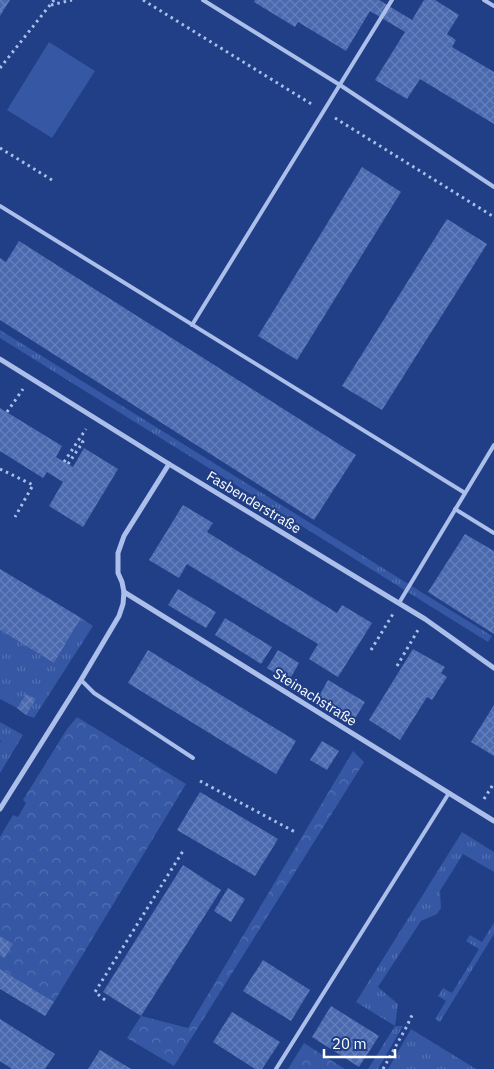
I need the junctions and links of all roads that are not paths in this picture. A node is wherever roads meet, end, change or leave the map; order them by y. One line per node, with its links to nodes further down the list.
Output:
1 (202, 0): 5 (lane)
2 (392, 0): 5 (lane)
3 (484, 0): 4 (lane)
4 (494, 6)
5 (340, 85): 6 (lane); 8 (lane)
6 (494, 187)
7 (0, 206): 8 (lane)
8 (192, 325): 12 (lane)
9 (0, 359): 11 (street, Fasbenderstraße)
10 (494, 445): 12 (lane)
11 (169, 464): 15 (street); 16 (street, Fasbenderstraße)
12 (465, 493): 13 (lane)
13 (455, 509): 14 (lane); 16 (lane)
14 (494, 533)
15 (124, 592): 18 (street); 20 (street, Steinachstraße)
16 (399, 603): 17 (street, Fasbenderstraße)
17 (494, 668)
18 (81, 680): 19 (lane); 21 (street)
19 (193, 758)
20 (449, 793): 22 (street, Steinachstraße); 23 (lane)
21 (0, 809)
22 (494, 821)
23 (276, 1069)

